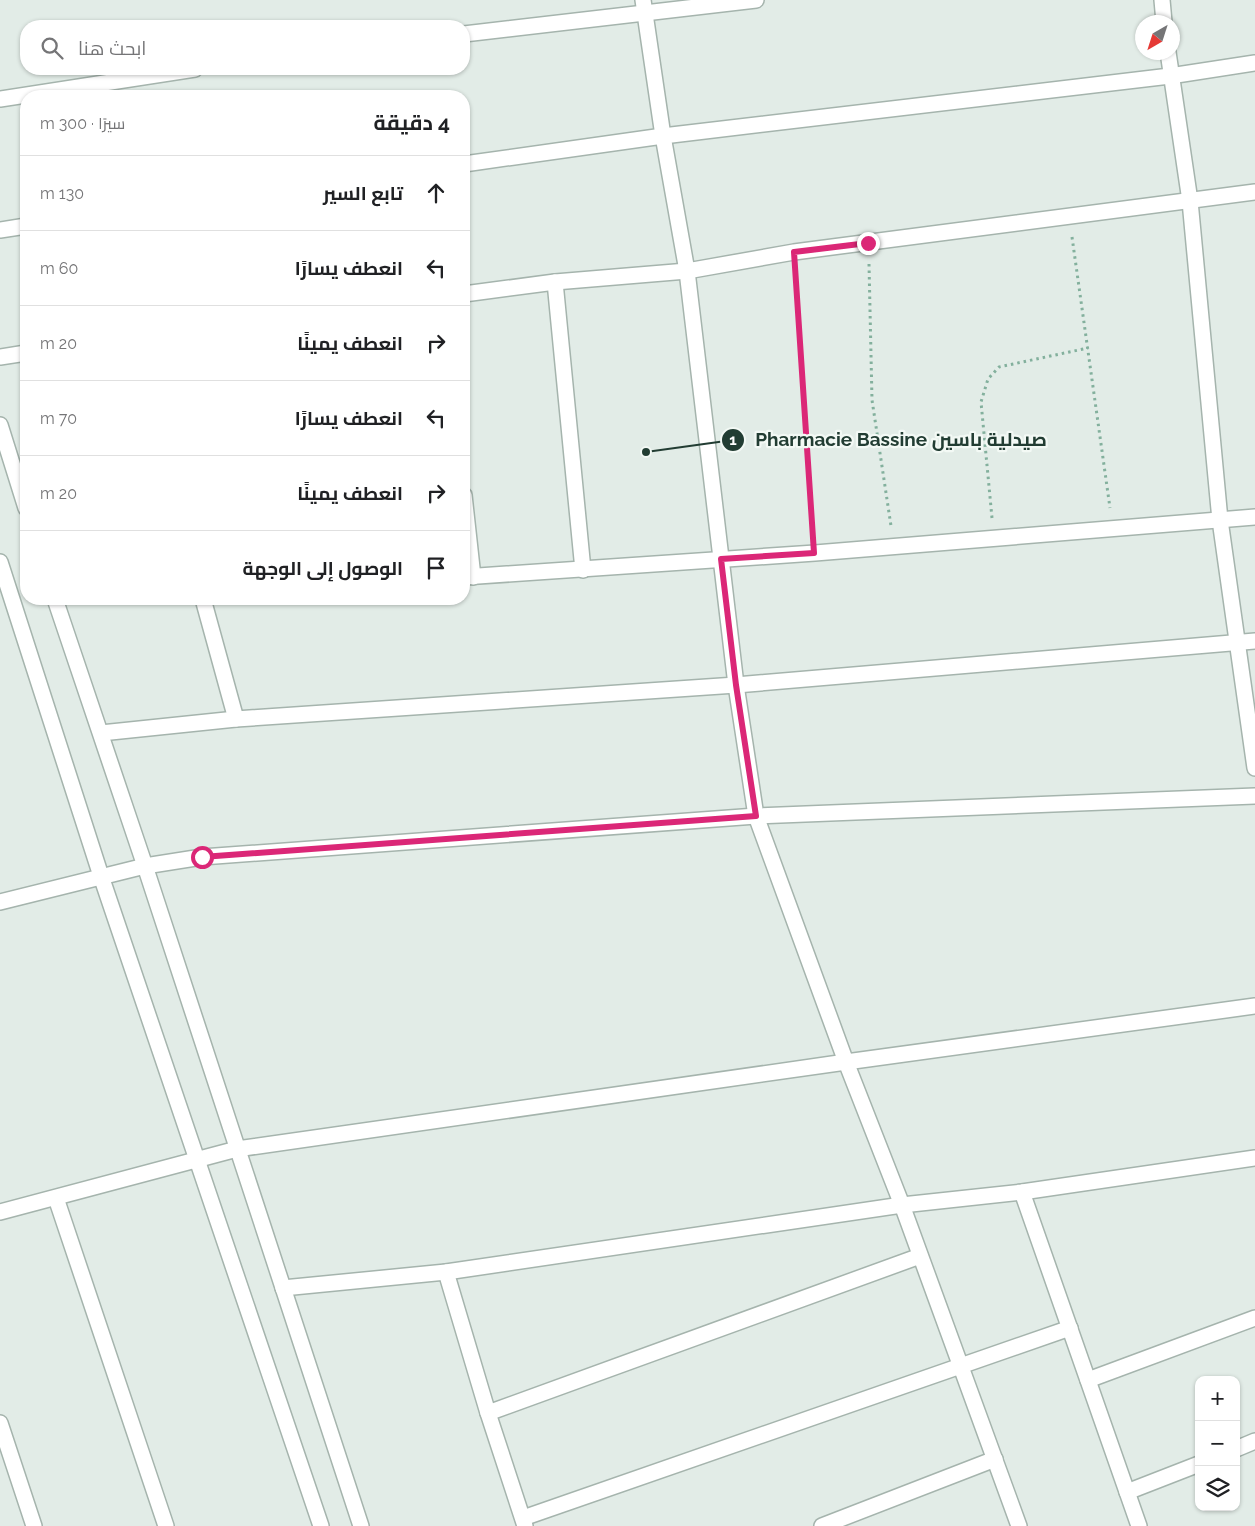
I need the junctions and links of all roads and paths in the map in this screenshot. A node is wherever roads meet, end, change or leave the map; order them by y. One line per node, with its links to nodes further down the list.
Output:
1 (756, 0): 3 (street)
2 (1162, 0): 4 (street)
3 (644, 7): 5 (street); 13 (street)
4 (1163, 15)
5 (470, 33)
6 (1169, 60): 9 (street)
7 (1255, 63): 9 (street)
8 (156, 75): 10 (street)
9 (1170, 76): 13 (street); 16 (street)
10 (58, 90)
11 (20, 96): 12 (street)
12 (0, 99)
13 (663, 136): 14 (street); 22 (street)
14 (470, 163)
15 (1255, 192): 16 (street)
16 (1190, 201): 17 (street); 31 (street)
17 (1070, 217): 20 (street); 25 (path)
18 (20, 227): 19 (street)
19 (0, 230)
20 (868, 243): 21 (street); 34 (path)
21 (794, 252): 22 (street); 35 (path)
22 (687, 271): 23 (street); 36 (street)
23 (555, 282): 24 (street); 38 (street)
24 (470, 293)
25 (1088, 348): 32 (path); 33 (path)
26 (20, 354): 27 (street)
27 (0, 357)
28 (0, 425): 29 (street)
29 (20, 489)
30 (1255, 517): 31 (street)
31 (1220, 520): 32 (street); 43 (street)
32 (1113, 529): 33 (street)
33 (994, 539): 34 (street)
34 (894, 546): 35 (street)
35 (814, 553): 36 (street)
36 (721, 559): 38 (street); 44 (street)
37 (0, 562): 51 (street)
38 (583, 570): 39 (street)
39 (470, 577)
40 (57, 605): 46 (street)
41 (205, 605): 45 (street)
42 (1255, 641): 43 (street)
43 (1238, 643): 44 (street); 47 (street)
44 (736, 685): 45 (street); 49 (street)
45 (236, 719): 46 (street)
46 (101, 733): 50 (street)
47 (1255, 768)
48 (1255, 796): 49 (street)
49 (756, 816): 50 (street); 54 (street)
50 (145, 866): 51 (street); 55 (street)
51 (101, 876): 52 (street); 57 (street)
52 (0, 902)
53 (1255, 1006): 54 (street)
54 (846, 1062): 55 (street); 60 (street)
55 (237, 1149): 57 (street); 64 (street)
56 (1255, 1158): 58 (street)
57 (197, 1160): 59 (street); 79 (street)
58 (1022, 1192): 60 (street); 66 (street)
59 (56, 1198): 61 (street); 78 (street)
60 (902, 1205): 62 (street); 63 (street)
61 (0, 1212)
62 (920, 1256): 67 (street); 69 (street)
63 (446, 1272): 64 (street); 69 (street)
64 (283, 1288): 80 (street)
65 (1255, 1318): 68 (street)
66 (1070, 1328): 67 (street); 68 (street)
67 (961, 1366): 73 (street); 76 (street)
68 (1088, 1380): 75 (street)
69 (488, 1413): 76 (street)
70 (0, 1423): 77 (street)
71 (1255, 1442): 72 (street)
72 (1240, 1448)
73 (995, 1459): 81 (street); 82 (street)
74 (1195, 1466): 75 (street)
75 (1127, 1492): 83 (street)
76 (524, 1522)
77 (34, 1526)
78 (166, 1526)
79 (321, 1526)
80 (361, 1526)
81 (822, 1526)
82 (1020, 1526)
83 (1139, 1526)

